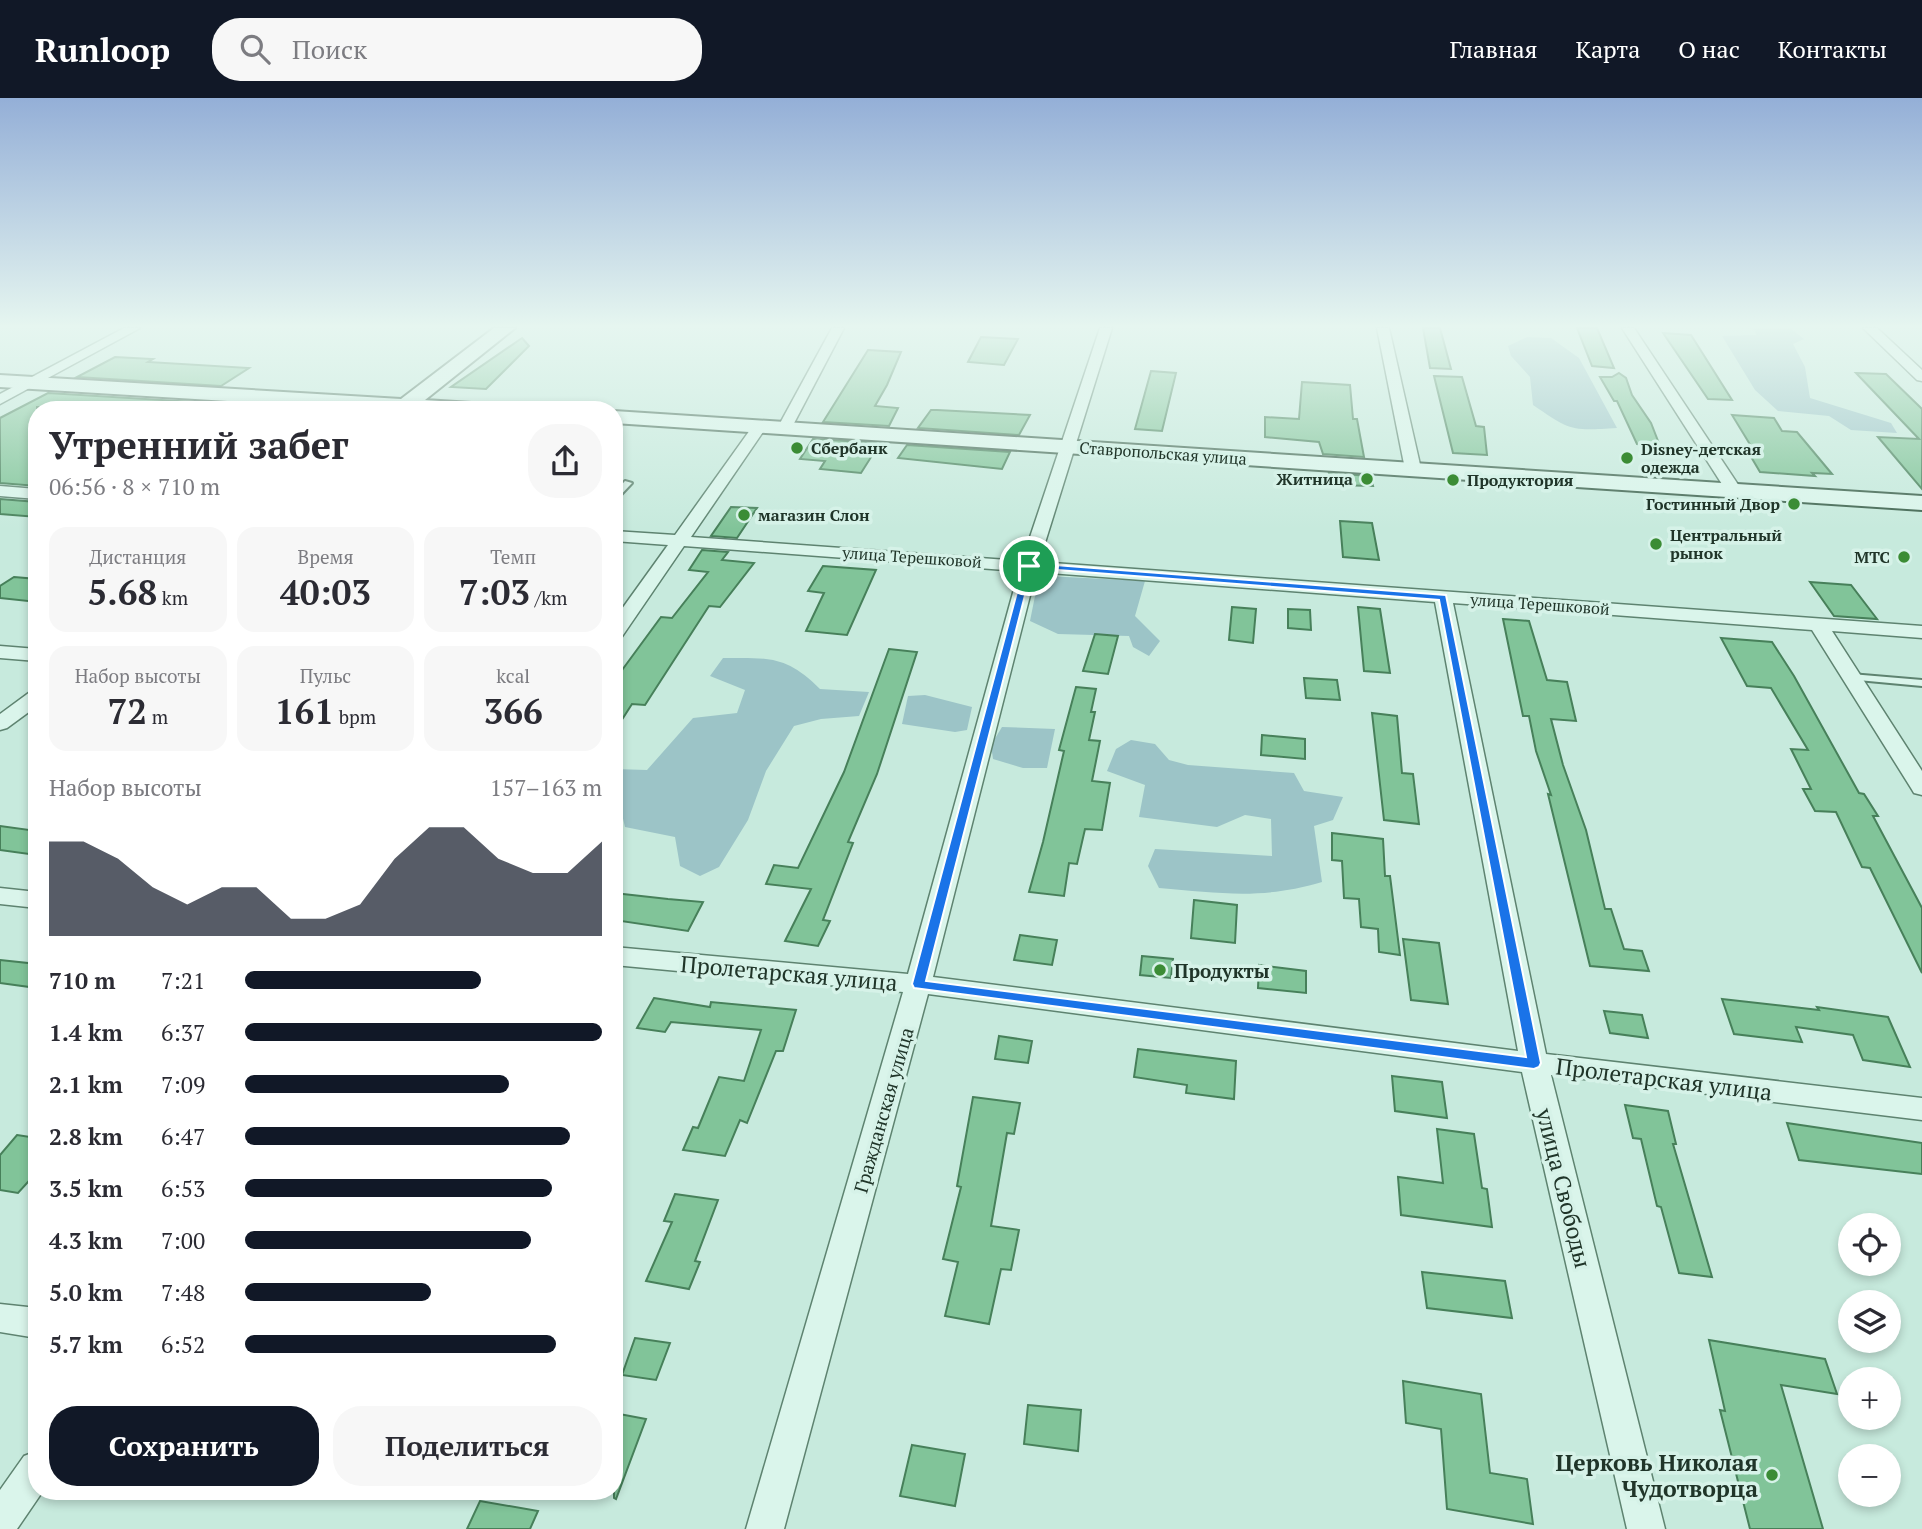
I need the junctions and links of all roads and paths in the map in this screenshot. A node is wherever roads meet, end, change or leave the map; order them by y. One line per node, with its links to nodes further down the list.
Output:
1 (221, 395): 6 (street)
2 (802, 395): 9 (street)
3 (1084, 395): 10 (street, Гражданская улица)
4 (1397, 395): 11 (street)
5 (1671, 395): 14 (street)
6 (314, 401)
7 (623, 418): 8 (street, Ставропольская улица)
8 (760, 426): 9 (street, Ставропольская улица); 19 (street)
9 (785, 427): 10 (street, Ставропольская улица)
10 (1067, 447): 11 (street, Ставропольская улица); 20 (street, Гражданская улица)
11 (1413, 469): 14 (street, Ставропольская улица)
12 (628, 483): 13 (lane)
13 (623, 489)
14 (1732, 489): 17 (street, Ставропольская улица)
15 (0, 491): 16 (street)
16 (28, 493)
17 (1922, 503)
18 (623, 537): 19 (street, улица Терешковой)
19 (679, 540): 20 (street, улица Терешковой); 22 (street)
20 (1029, 566): 21 (street, улица Терешковой); 35 (street, Гражданская улица)
21 (1443, 597): 23 (street, улица Терешковой); 36 (street, улица Свободы)
22 (623, 621)
23 (1819, 625): 24 (street, улица Терешковой); 27 (street)
24 (1922, 632)
25 (0, 652): 26 (street)
26 (28, 654)
27 (1851, 677): 28 (lane); 31 (street)
28 (1922, 683)
29 (28, 703): 30 (street)
30 (0, 724)
31 (1922, 788)
32 (0, 896): 33 (street)
33 (28, 899)
34 (623, 957): 35 (street, Пролетарская улица)
35 (918, 984): 36 (street, Пролетарская улица); 42 (street, Гражданская улица)
36 (1534, 1063): 37 (street, Пролетарская улица); 43 (street, улица Свободы)
37 (1922, 1110)
38 (0, 1318): 39 (street)
39 (28, 1322)
40 (28, 1481): 41 (street)
41 (0, 1522)
42 (765, 1529)
43 (1646, 1529)

